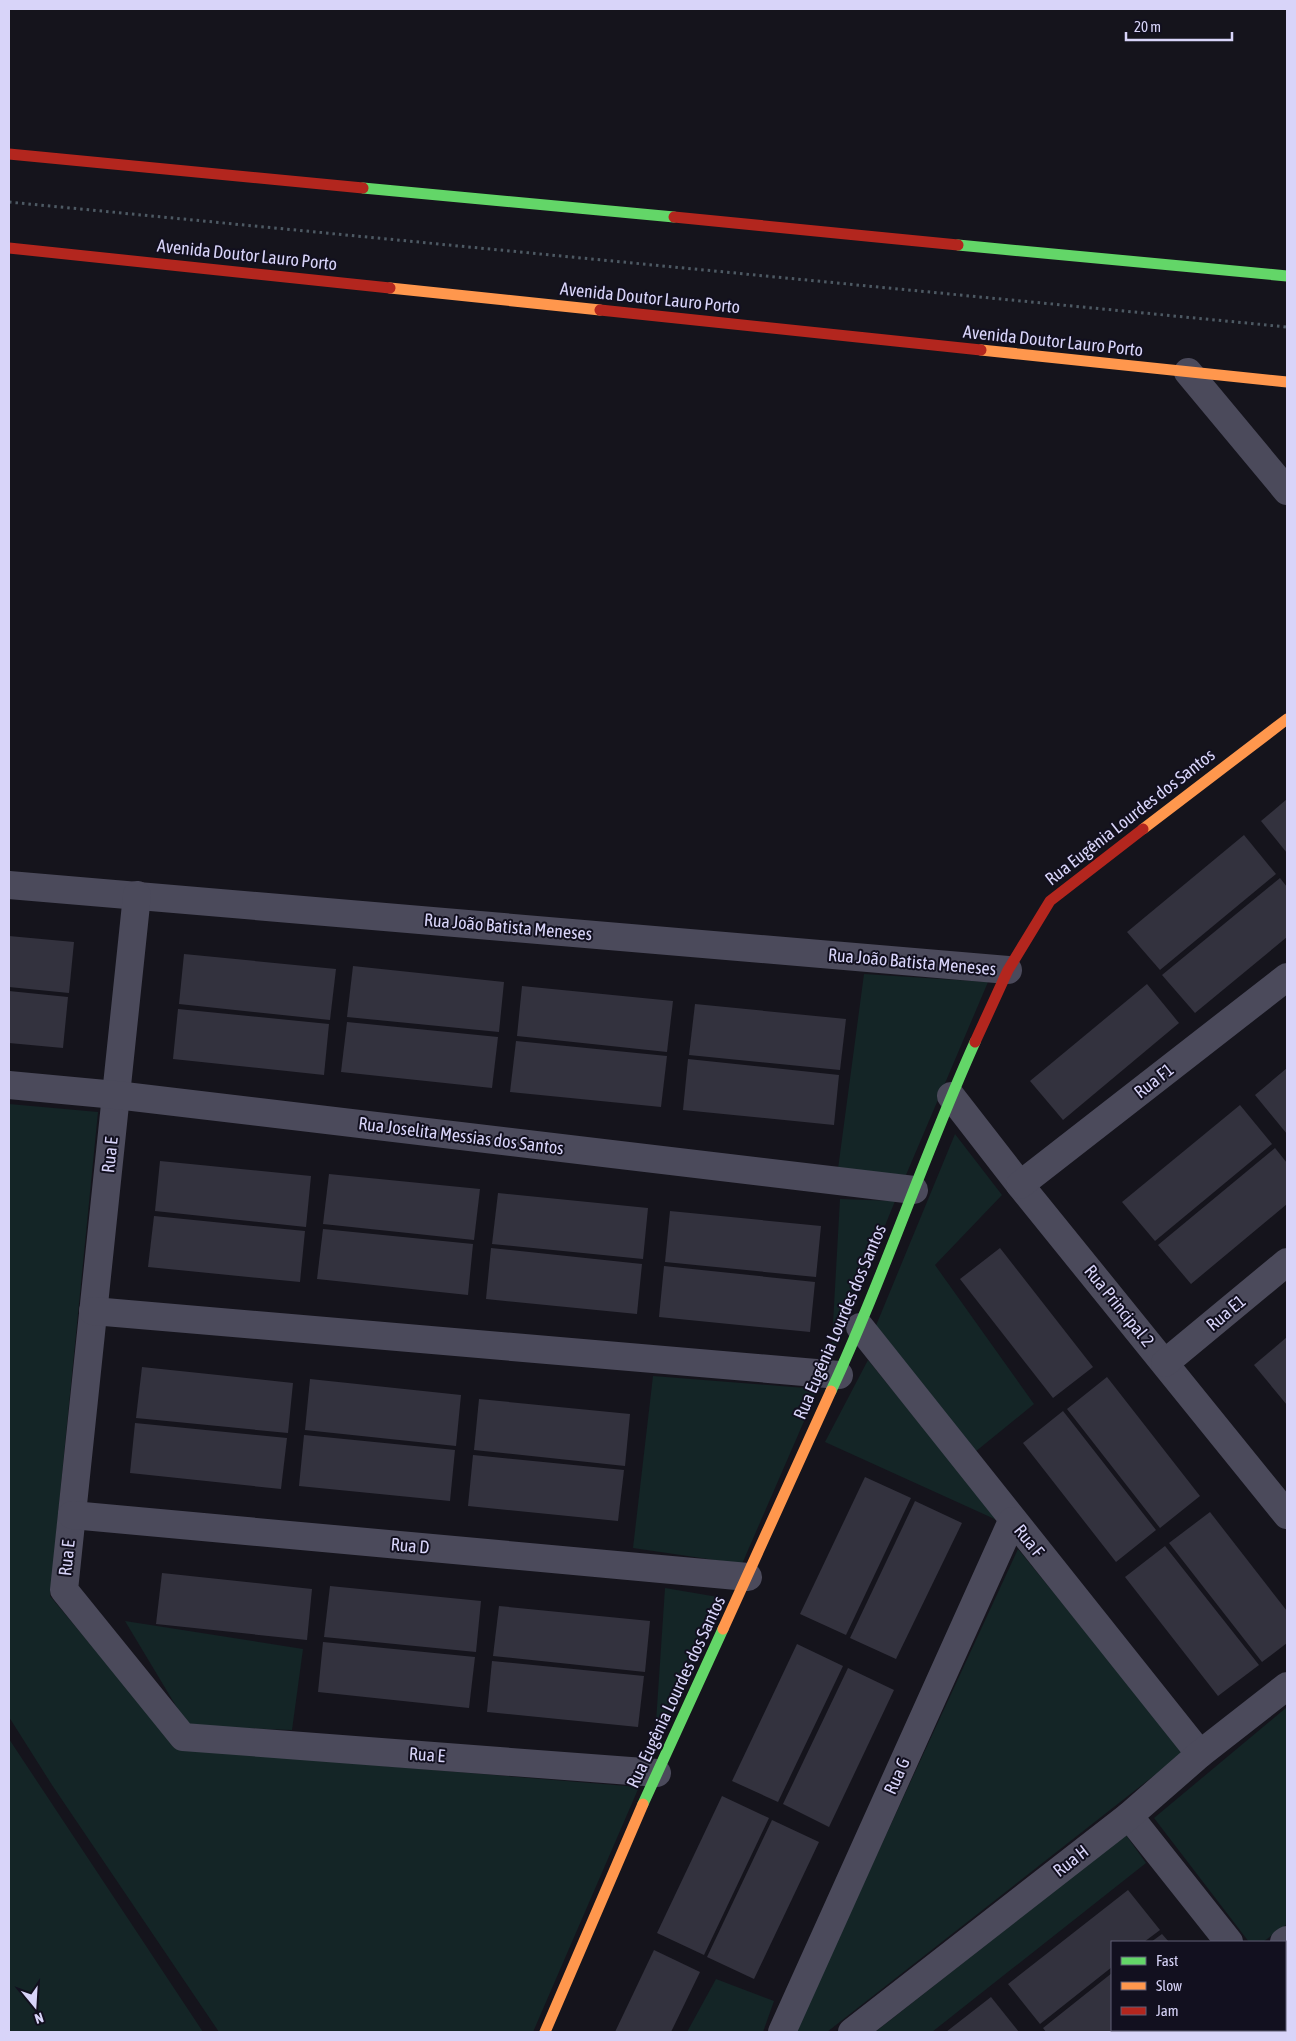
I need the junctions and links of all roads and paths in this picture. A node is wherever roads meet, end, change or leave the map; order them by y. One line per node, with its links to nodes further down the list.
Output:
1 (9, 154): 4 (main road)
2 (9, 202): 5 (path)
3 (9, 248): 6 (main road, Avenida Doutor Lauro Porto)
4 (1287, 276)
5 (1287, 327)
6 (1188, 372): 7 (main road, Avenida Doutor Lauro Porto); 8 (street)
7 (1287, 382)
8 (1287, 491)
9 (1287, 719): 12 (main road, Rua Eugênia Lourdes dos Santos)
10 (9, 885): 11 (street, Rua João Batista Meneses)
11 (137, 895): 12 (street, Rua João Batista Meneses); 15 (street, Rua E)
12 (1008, 970): 16 (main road, Rua Eugênia Lourdes dos Santos)
13 (1287, 977): 17 (street, Rua F1)
14 (9, 1085): 15 (street, Rua Joselita Messias dos Santos)
15 (116, 1095): 18 (street, Rua Joselita Messias dos Santos); 20 (street, Rua E)
16 (951, 1096): 17 (street, Rua Principal 2); 18 (main road, Rua Eugênia Lourdes dos Santos)
17 (1020, 1185): 22 (street, Rua Principal 2)
18 (914, 1190): 21 (main road, Rua Eugênia Lourdes dos Santos)
19 (1287, 1262): 22 (street, Rua E1)
20 (93, 1311): 23 (street); 25 (street, Rua E)
21 (860, 1327): 23 (main road, Rua Eugênia Lourdes dos Santos); 26 (street, Rua F)
22 (1165, 1363): 24 (street, Rua Principal 2)
23 (839, 1375): 27 (main road, Rua Eugênia Lourdes dos Santos)
24 (1285, 1507)
25 (72, 1515): 27 (street, Rua D); 30 (street, Rua E)
26 (1012, 1520): 29 (street, Rua F); 34 (street, Rua G)
27 (748, 1576): 30 (main road, Rua Eugênia Lourdes dos Santos)
28 (1287, 1686): 29 (street, Rua H)
29 (1200, 1754): 31 (street, Rua H)
30 (658, 1773): 33 (main road, Rua Eugênia Lourdes dos Santos)
31 (1128, 1816): 32 (street); 35 (street, Rua H)
32 (1228, 1941)
33 (545, 2032)
34 (782, 2032)
35 (852, 2032)

